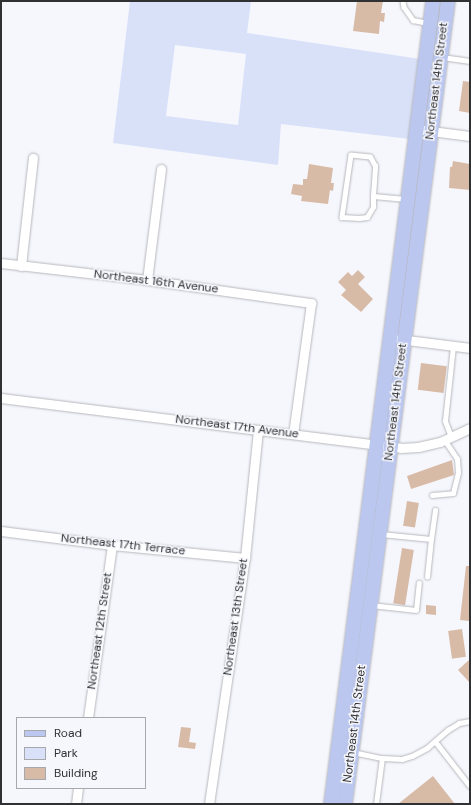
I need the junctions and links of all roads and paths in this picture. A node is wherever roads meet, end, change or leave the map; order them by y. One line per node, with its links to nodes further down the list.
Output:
1 (403, 1): 4 (lane)
2 (433, 1): 4 (main road, Northeast 14th Street)
3 (448, 1): 5 (main road, Northeast 14th Street)
4 (430, 24): 7 (main road, Northeast 14th Street)
5 (440, 57): 6 (lane); 8 (main road, Northeast 14th Street)
6 (470, 61)
7 (416, 129): 8 (street); 13 (main road, Northeast 14th Street)
8 (431, 131): 9 (street); 18 (main road, Northeast 14th Street)
9 (470, 136)
10 (33, 158): 15 (street)
11 (161, 169): 16 (street)
12 (373, 196): 12 (lane); 13 (lane)
13 (407, 200): 17 (main road, Northeast 14th Street)
14 (1, 263): 15 (street, Northeast 16th Avenue)
15 (21, 266): 16 (street, Northeast 16th Avenue)
16 (147, 280): 24 (street, Northeast 16th Avenue)
17 (390, 337): 18 (street); 26 (main road, Northeast 14th Street)
18 (404, 339): 19 (street); 27 (main road, Northeast 14th Street)
19 (454, 346): 20 (street); 25 (lane)
20 (470, 348)
21 (1, 398): 23 (street, Northeast 17th Avenue)
22 (470, 428): 25 (street, Northeast 17th Avenue)
23 (258, 430): 24 (street, Northeast 17th Avenue); 34 (street, Northeast 13th Street)
24 (293, 434): 26 (street, Northeast 17th Avenue)
25 (447, 438): 27 (street, Northeast 17th Avenue); 28 (lane)
26 (376, 445): 27 (street, Northeast 17th Avenue); 41 (main road, Northeast 14th Street)
27 (391, 447): 31 (main road, Northeast 14th Street)
28 (432, 495)
29 (435, 510): 32 (lane)
30 (1, 531): 33 (street, Northeast 17th Terrace)
31 (380, 534): 32 (lane); 37 (main road, Northeast 14th Street)
32 (431, 540): 35 (lane)
33 (112, 545): 34 (street, Northeast 17th Terrace); 38 (street, Northeast 12th Street)
34 (245, 558): 47 (street, Northeast 13th Street)
35 (427, 577)
36 (419, 583): 37 (lane)
37 (371, 605): 42 (main road, Northeast 14th Street)
38 (88, 717)
39 (470, 721): 40 (lane)
40 (435, 741): 43 (lane); 44 (lane)
41 (337, 750): 42 (lane); 48 (main road, Northeast 14th Street)
42 (352, 752): 43 (lane); 49 (main road, Northeast 14th Street)
43 (382, 758): 50 (lane)
44 (470, 786)
45 (78, 789): 46 (street)
46 (76, 804)
47 (208, 804)
48 (330, 804)
49 (345, 804)
50 (376, 804)

